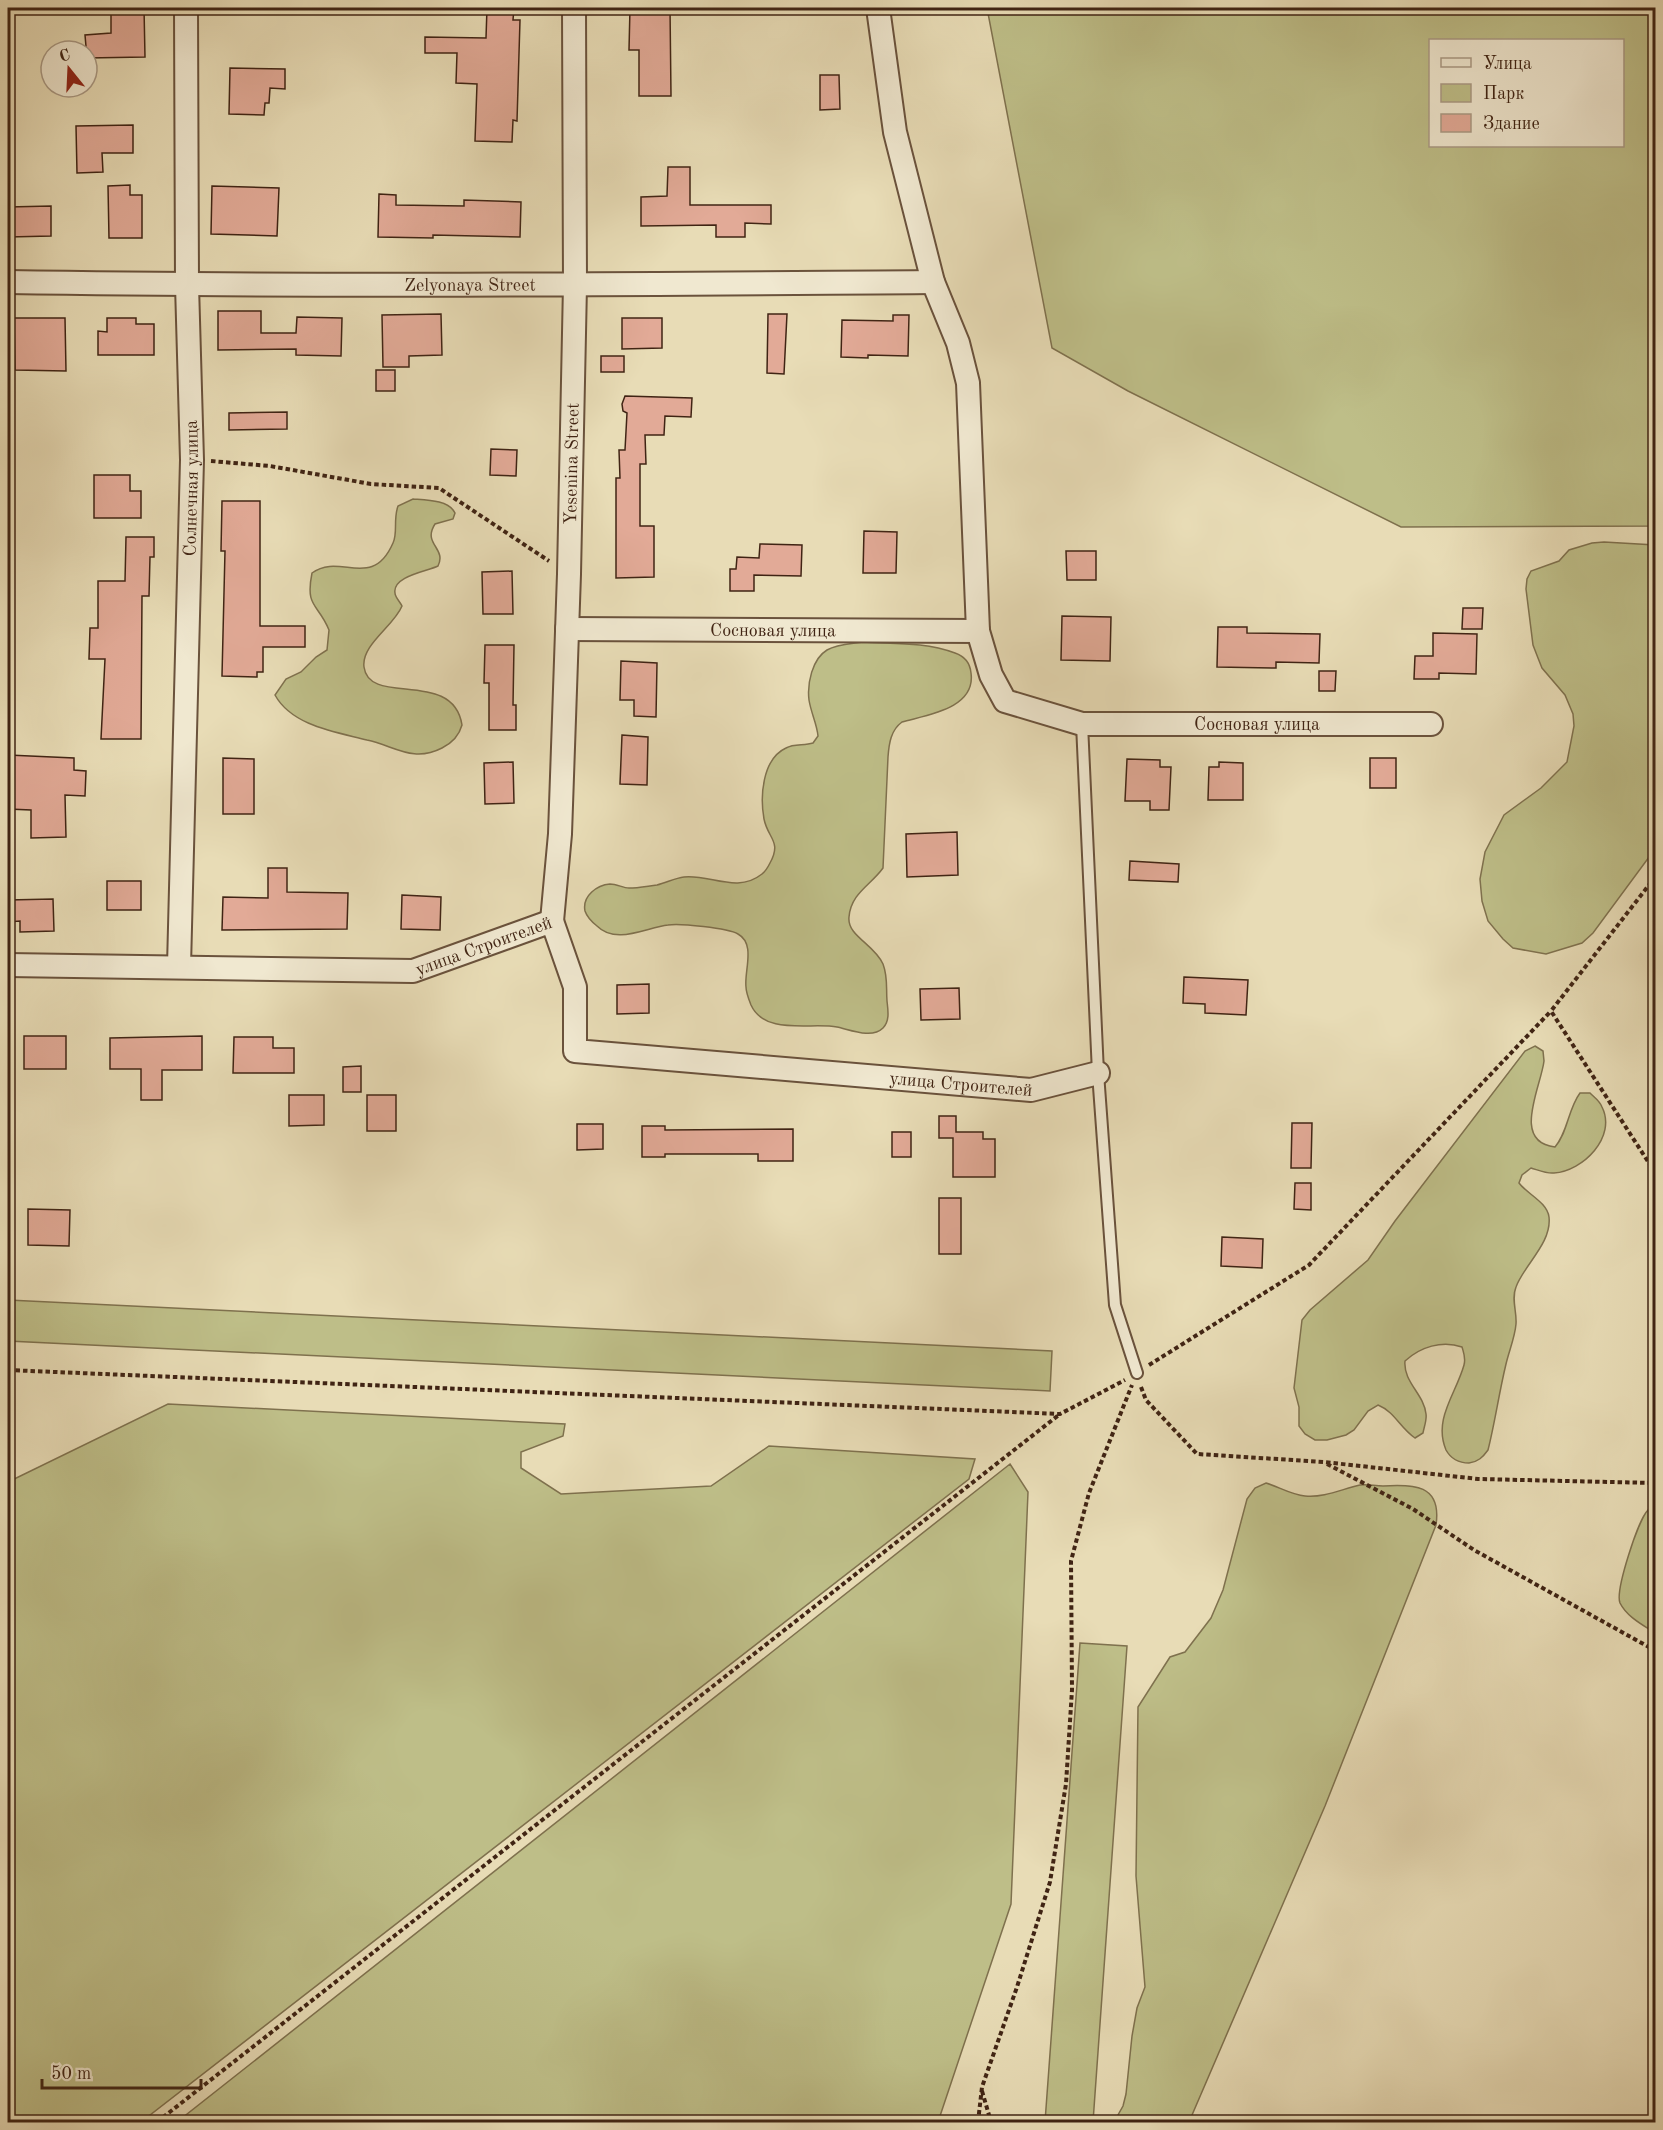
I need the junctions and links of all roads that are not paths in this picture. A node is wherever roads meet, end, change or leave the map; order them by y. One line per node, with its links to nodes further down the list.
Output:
1 (186, 8): 6 (street, Солнечная улица)
2 (574, 8): 7 (street, Yesenina Street)
3 (878, 8): 5 (street)
4 (8, 282): 6 (street, Zelyonaya Street)
5 (933, 282): 7 (street, Zelyonaya Street); 9 (street)
6 (187, 285): 7 (street, Zelyonaya Street); 14 (street, Солнечная улица)
7 (575, 285): 8 (street, Yesenina Street)
8 (567, 628): 9 (street, Сосновая улица); 12 (street, Yesenina Street)
9 (978, 631): 10 (street, Сосновая улица)
10 (1082, 724): 11 (street, Сосновая улица); 15 (lane)
11 (1431, 724)
12 (552, 921): 14 (street, улица Строителей); 15 (street, улица Строителей)
13 (8, 965): 14 (street, улица Строителей)
14 (179, 966)
15 (1098, 1073): 16 (lane)
16 (1137, 1373)

